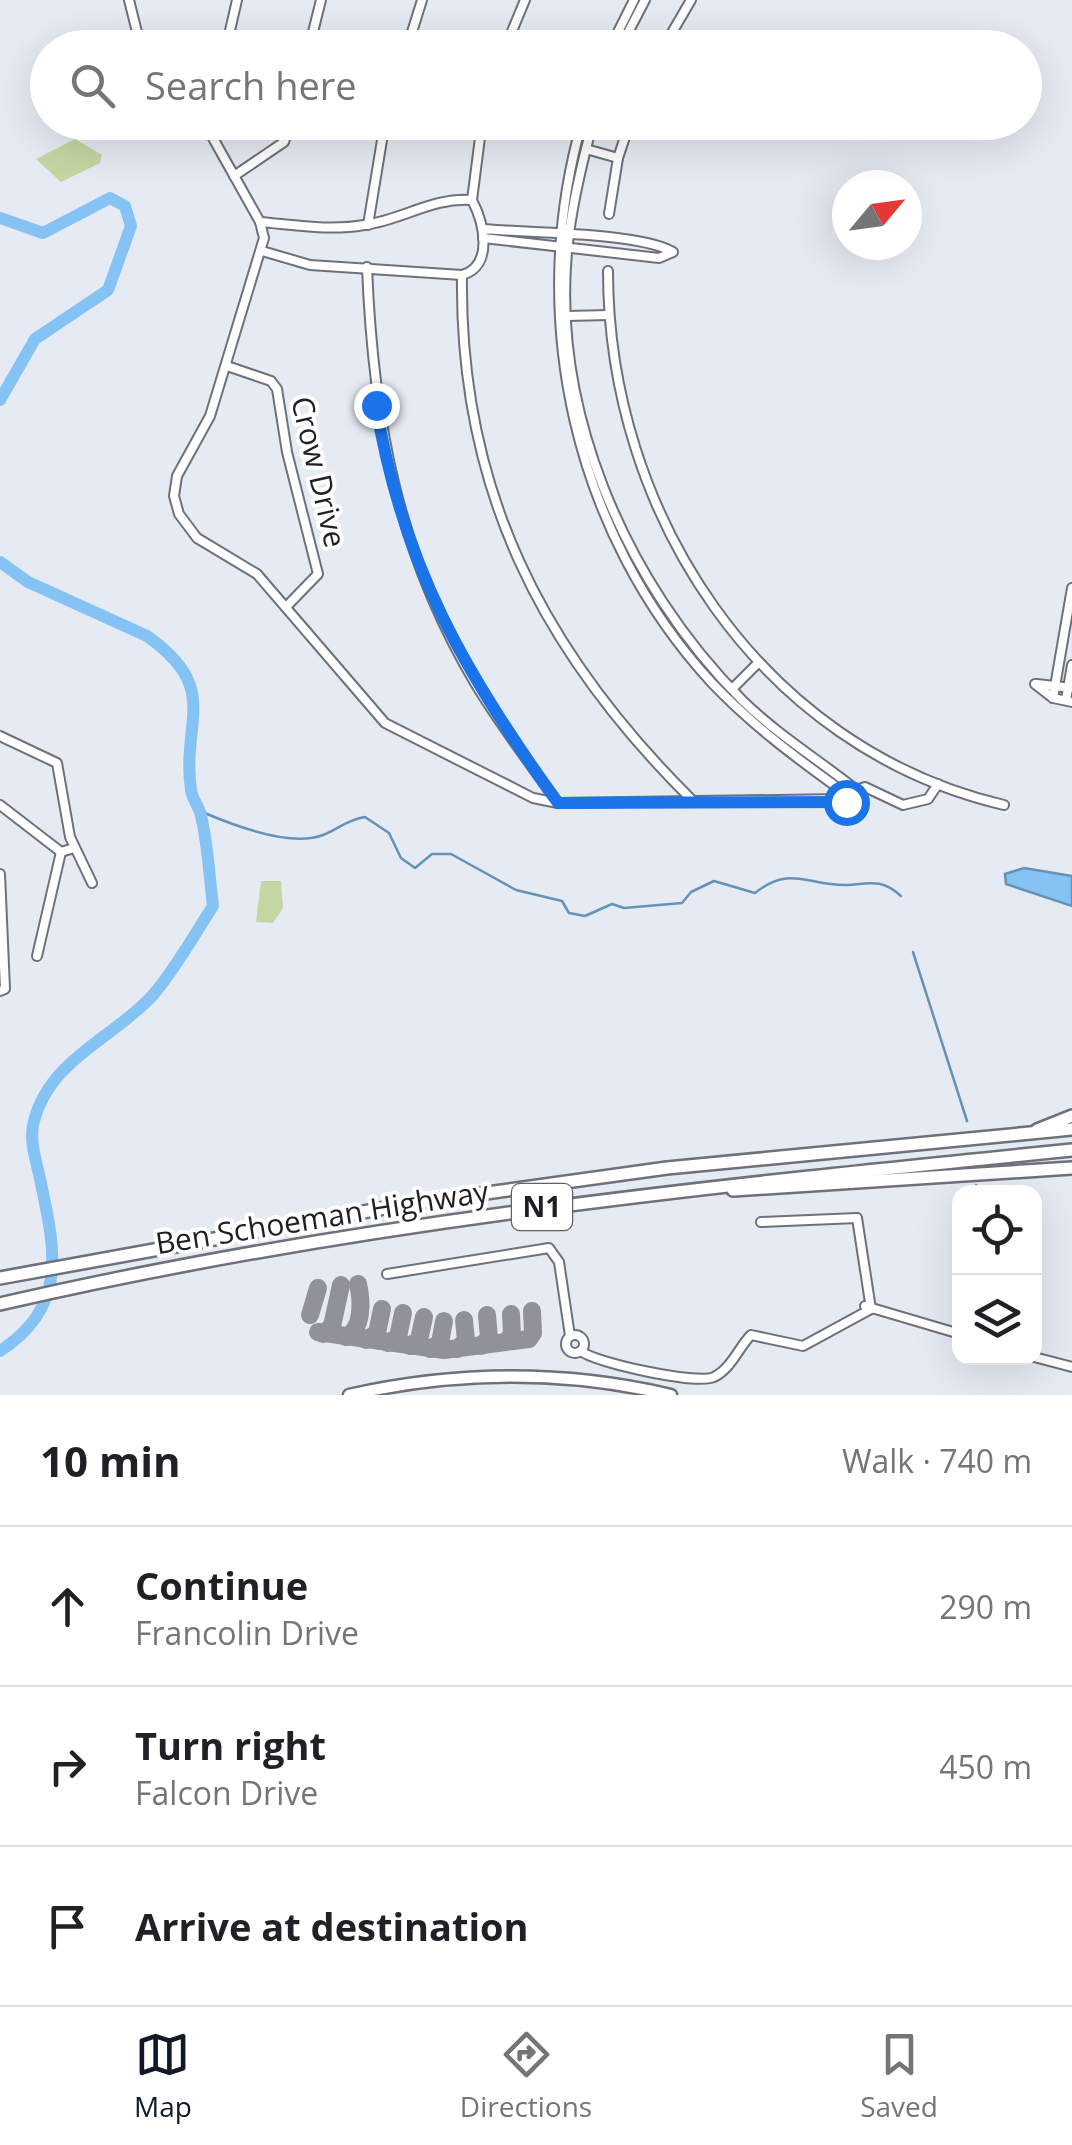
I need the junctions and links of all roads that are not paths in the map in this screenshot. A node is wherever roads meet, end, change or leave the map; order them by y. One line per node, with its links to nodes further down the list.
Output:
1 (129, 0): 10 (street)
2 (237, 0): 11 (street)
3 (322, 0): 12 (street)
4 (422, 0): 13 (street)
5 (525, 0): 14 (street)
6 (634, 0): 9 (street)
7 (645, 0): 9 (street)
8 (691, 0): 17 (street)
9 (629, 19): 15 (street); 16 (street)
10 (137, 30)
11 (230, 30)
12 (313, 30)
13 (412, 30)
14 (512, 30)
15 (622, 30)
16 (626, 30)
17 (674, 30)
18 (214, 140): 27 (street)
19 (285, 140): 27 (street)
20 (382, 140): 31 (street)
21 (480, 140): 28 (street)
22 (579, 140): 33 (street)
23 (588, 140): 25 (street)
24 (624, 140): 26 (street)
25 (586, 149): 26 (street); 33 (street)
26 (618, 158): 29 (street)
27 (234, 176): 30 (street)
28 (472, 200): 31 (street); 32 (street)
29 (609, 214)
30 (260, 222): 31 (street); 35 (street)
31 (368, 225)
32 (483, 233): 33 (street); 34 (street); 38 (street)
33 (564, 236): 34 (street); 34 (street)
34 (564, 247): 39 (street); 41 (street)
35 (262, 252): 36 (street); 42 (street)
36 (367, 267): 38 (street); 63 (street)
37 (608, 271): 40 (street)
38 (462, 274): 62 (street)
39 (567, 316): 40 (street); 41 (street)
40 (609, 316): 50 (street)
41 (565, 359): 43 (street)
42 (227, 366): 49 (street, Crow Drive); 49 (street)
43 (586, 448): 44 (street); 45 (street)
44 (623, 533): 45 (street); 47 (street)
45 (612, 536): 48 (street)
46 (1072, 588): 53 (street)
47 (658, 595): 48 (street); 52 (street)
48 (648, 600): 52 (street)
49 (286, 607): 63 (street)
50 (760, 662): 55 (street); 59 (street)
51 (1072, 666): 54 (street)
52 (714, 677): 55 (street); 61 (street)
53 (1054, 686): 54 (street); 56 (street); 56 (street)
54 (1070, 688): 57 (street)
55 (732, 689): 60 (street)
56 (1052, 698): 57 (street)
57 (1069, 701)
58 (0, 736): 66 (street)
59 (938, 784): 60 (street); 65 (street)
60 (853, 788): 61 (street); 61 (street)
61 (841, 795): 62 (street)
62 (692, 800): 63 (street)
63 (558, 803)
64 (0, 804): 67 (street)
65 (1004, 805)
66 (74, 848): 67 (street); 69 (street)
67 (61, 852): 71 (street)
68 (0, 874): 70 (street)
69 (92, 884)
70 (2, 912): 72 (street)
71 (37, 956)
72 (2, 990)
73 (1072, 1116): 75 (highway)
74 (1072, 1129): 75 (highway, Ben Schoeman Highway / N1)
75 (1033, 1132): 81 (highway, Ben Schoeman Highway / N1)
76 (1072, 1150): 78 (highway, Ben Schoeman Highway / N1)
77 (1072, 1168): 78 (highway)
78 (658, 1191): 82 (highway, Ben Schoeman Highway / N1)
79 (761, 1222): 83 (street)
80 (387, 1274): 83 (street)
81 (2, 1277)
82 (2, 1303)
83 (868, 1307): 84 (street)
84 (952, 1332)
85 (1042, 1359): 86 (street)
86 (1072, 1366)
87 (349, 1395): 88 (main road)
88 (671, 1395)

